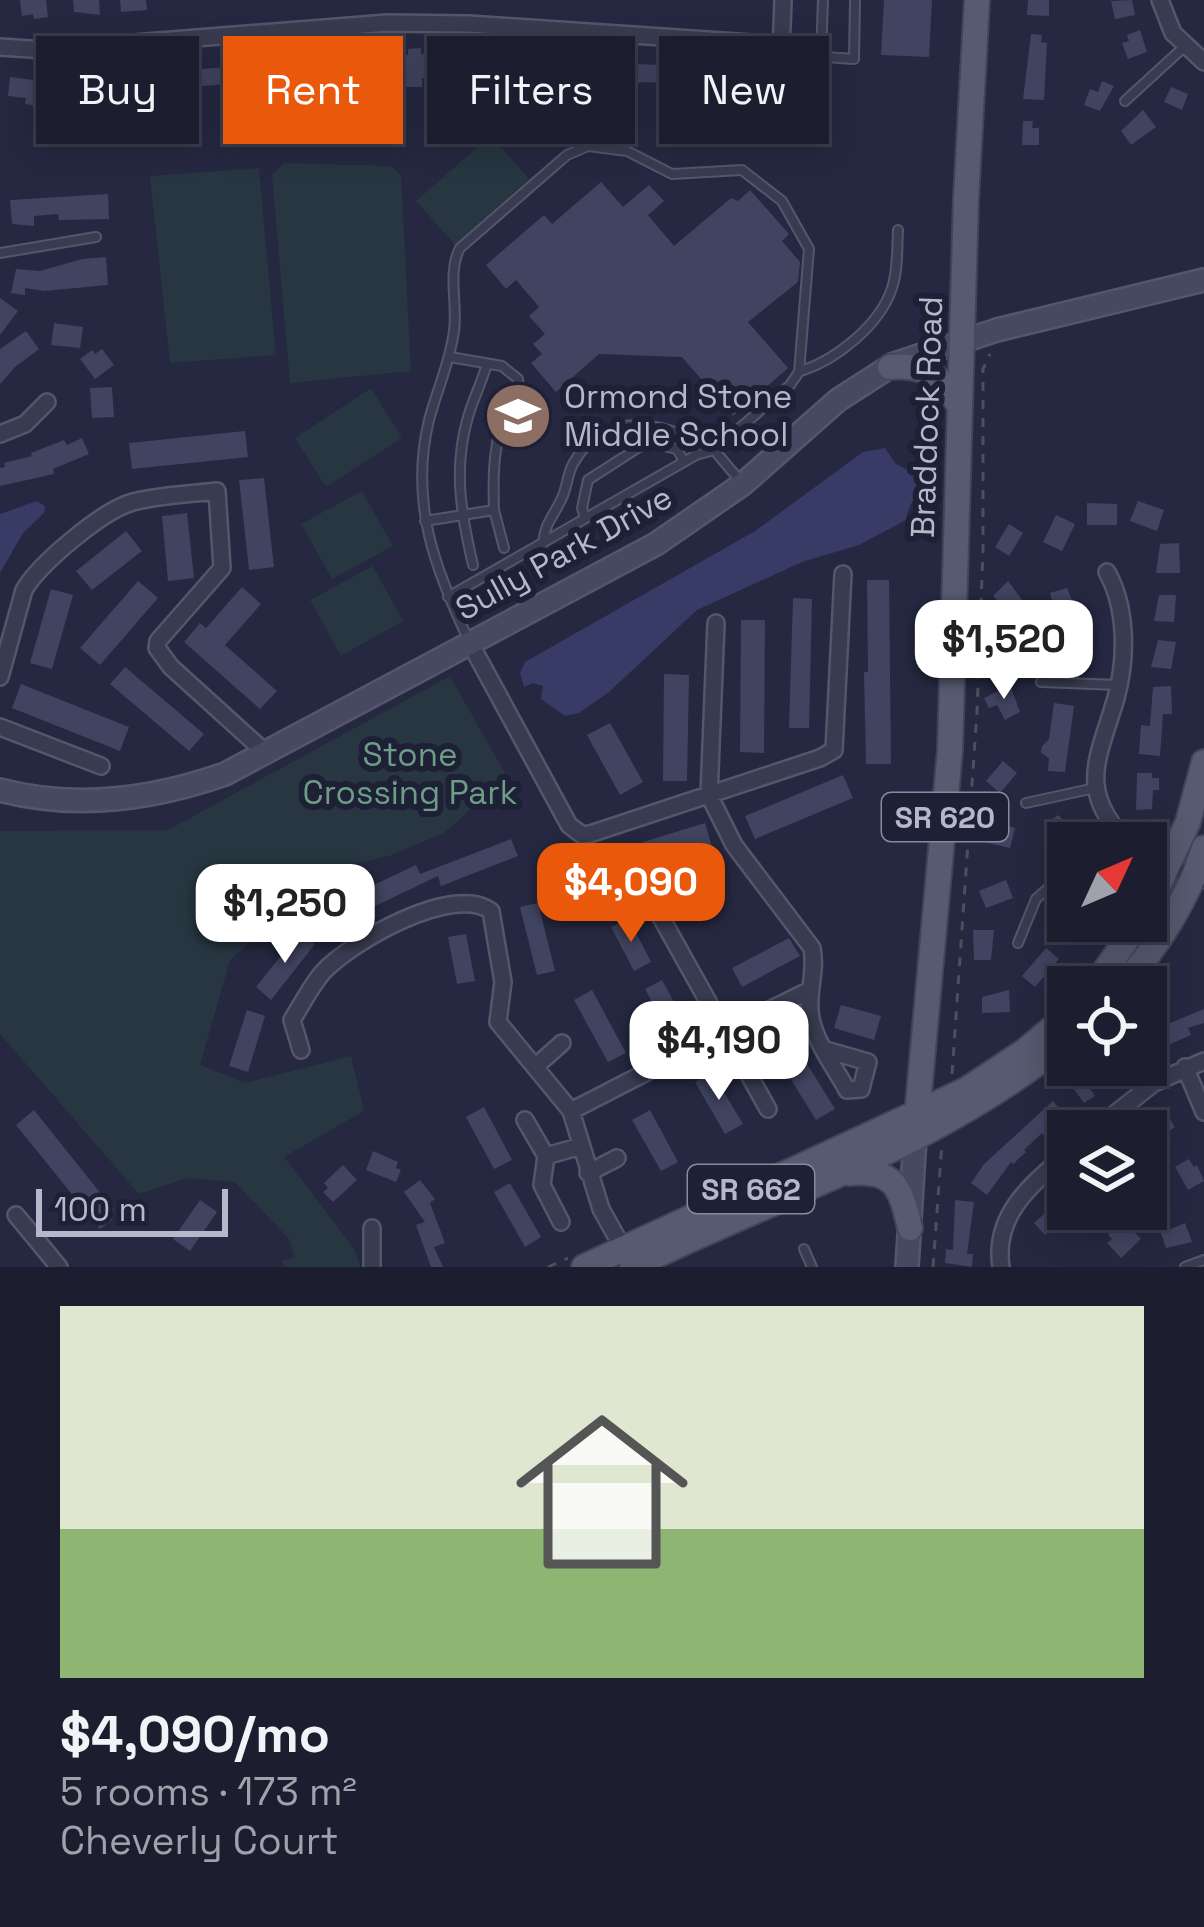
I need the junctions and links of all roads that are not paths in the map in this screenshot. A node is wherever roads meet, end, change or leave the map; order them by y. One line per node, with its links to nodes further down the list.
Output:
1 (783, 0): 6 (street)
2 (823, 0): 7 (lane)
3 (855, 0): 11 (lane)
4 (977, 0): 18 (main road, Braddock Road / SR 620)
5 (1160, 0): 9 (street)
6 (782, 36)
7 (822, 36)
8 (659, 40): 10 (street)
9 (1185, 46): 12 (street); 13 (lane)
10 (0, 47)
11 (829, 56)
12 (1204, 62)
13 (1125, 101)
14 (898, 230): 22 (lane)
15 (96, 237): 16 (lane)
16 (0, 253)
17 (1204, 280): 18 (street, Sully Park Drive)
18 (964, 340): 21 (street, Sully Park Drive); 24 (main road, Braddock Road / SR 620)
19 (450, 357): 20 (lane); 22 (lane); 32 (lane)
20 (487, 364): 29 (lane); 30 (lane)
21 (890, 367): 24 (main road); 28 (street, Sully Park Drive)
22 (799, 371): 26 (lane)
23 (47, 402): 25 (street)
24 (961, 409): 73 (main road, Braddock Road / SR 620)
25 (0, 434)
26 (714, 450): 27 (lane); 28 (lane); 33 (lane)
27 (684, 461): 31 (lane); 31 (lane)
28 (743, 484): 40 (street, Sully Park Drive)
29 (494, 510): 30 (lane); 34 (lane)
30 (461, 515): 32 (lane); 35 (lane)
31 (585, 518): 33 (lane)
32 (424, 521): 38 (lane)
33 (543, 542): 38 (lane)
34 (504, 548)
35 (473, 565)
36 (1107, 572): 43 (street)
37 (843, 574): 50 (street)
38 (448, 597): 40 (lane)
39 (716, 623): 50 (street)
40 (470, 643): 45 (street, Sully Park Drive); 50 (street)
41 (0, 676): 45 (street)
42 (1042, 682): 43 (lane)
43 (1119, 686): 48 (street)
44 (0, 727): 47 (street)
45 (267, 754): 49 (street, Sully Park Drive)
46 (1204, 762): 54 (main road)
47 (101, 766)
48 (1097, 787): 51 (lane); 52 (street)
49 (0, 790)
50 (709, 795): 59 (street)
51 (1027, 803)
52 (1115, 822)
53 (1204, 848): 54 (main road)
54 (1178, 870): 58 (main road)
55 (1047, 889): 57 (lane)
56 (653, 903): 60 (street)
57 (1018, 943)
58 (1140, 966)
59 (810, 990): 60 (street); 64 (street)
60 (740, 1025): 69 (street); 72 (street)
61 (1047, 1033): 70 (main road, SR 662)
62 (562, 1043): 67 (street)
63 (302, 1049): 67 (street)
64 (826, 1050)
65 (1047, 1055): 70 (main road, SR 662)
66 (1204, 1060): 68 (street)
67 (536, 1066): 72 (street)
68 (1186, 1067): 71 (street); 74 (street)
69 (768, 1109)
70 (947, 1110): 73 (main road, SR 662); 76 (main road, SR 662)
71 (1118, 1110)
72 (571, 1111): 77 (street)
73 (918, 1111): 76 (main road, Braddock Road / SR 620); 89 (main road, SR 662)
74 (1204, 1112)
75 (524, 1120): 78 (street)
76 (915, 1138): 82 (main road, SR 662); 86 (street, Braddock Road / SR 620)
77 (581, 1146): 78 (street); 81 (street)
78 (546, 1156): 84 (street)
79 (617, 1158): 81 (street)
80 (1047, 1171): 95 (street)
81 (588, 1173): 89 (street)
82 (834, 1174): 86 (main road); 89 (main road, SR 662)
83 (16, 1215): 90 (street)
84 (561, 1222)
85 (372, 1228): 91 (street)
86 (910, 1228): 94 (street, Braddock Road / SR 620)
87 (804, 1249): 93 (lane)
88 (1204, 1260): 96 (lane)
89 (629, 1261): 92 (main road, SR 662)
90 (59, 1267)
91 (372, 1267)
92 (584, 1267)
93 (812, 1267)
94 (907, 1267)
95 (1001, 1267)
96 (1184, 1267)

